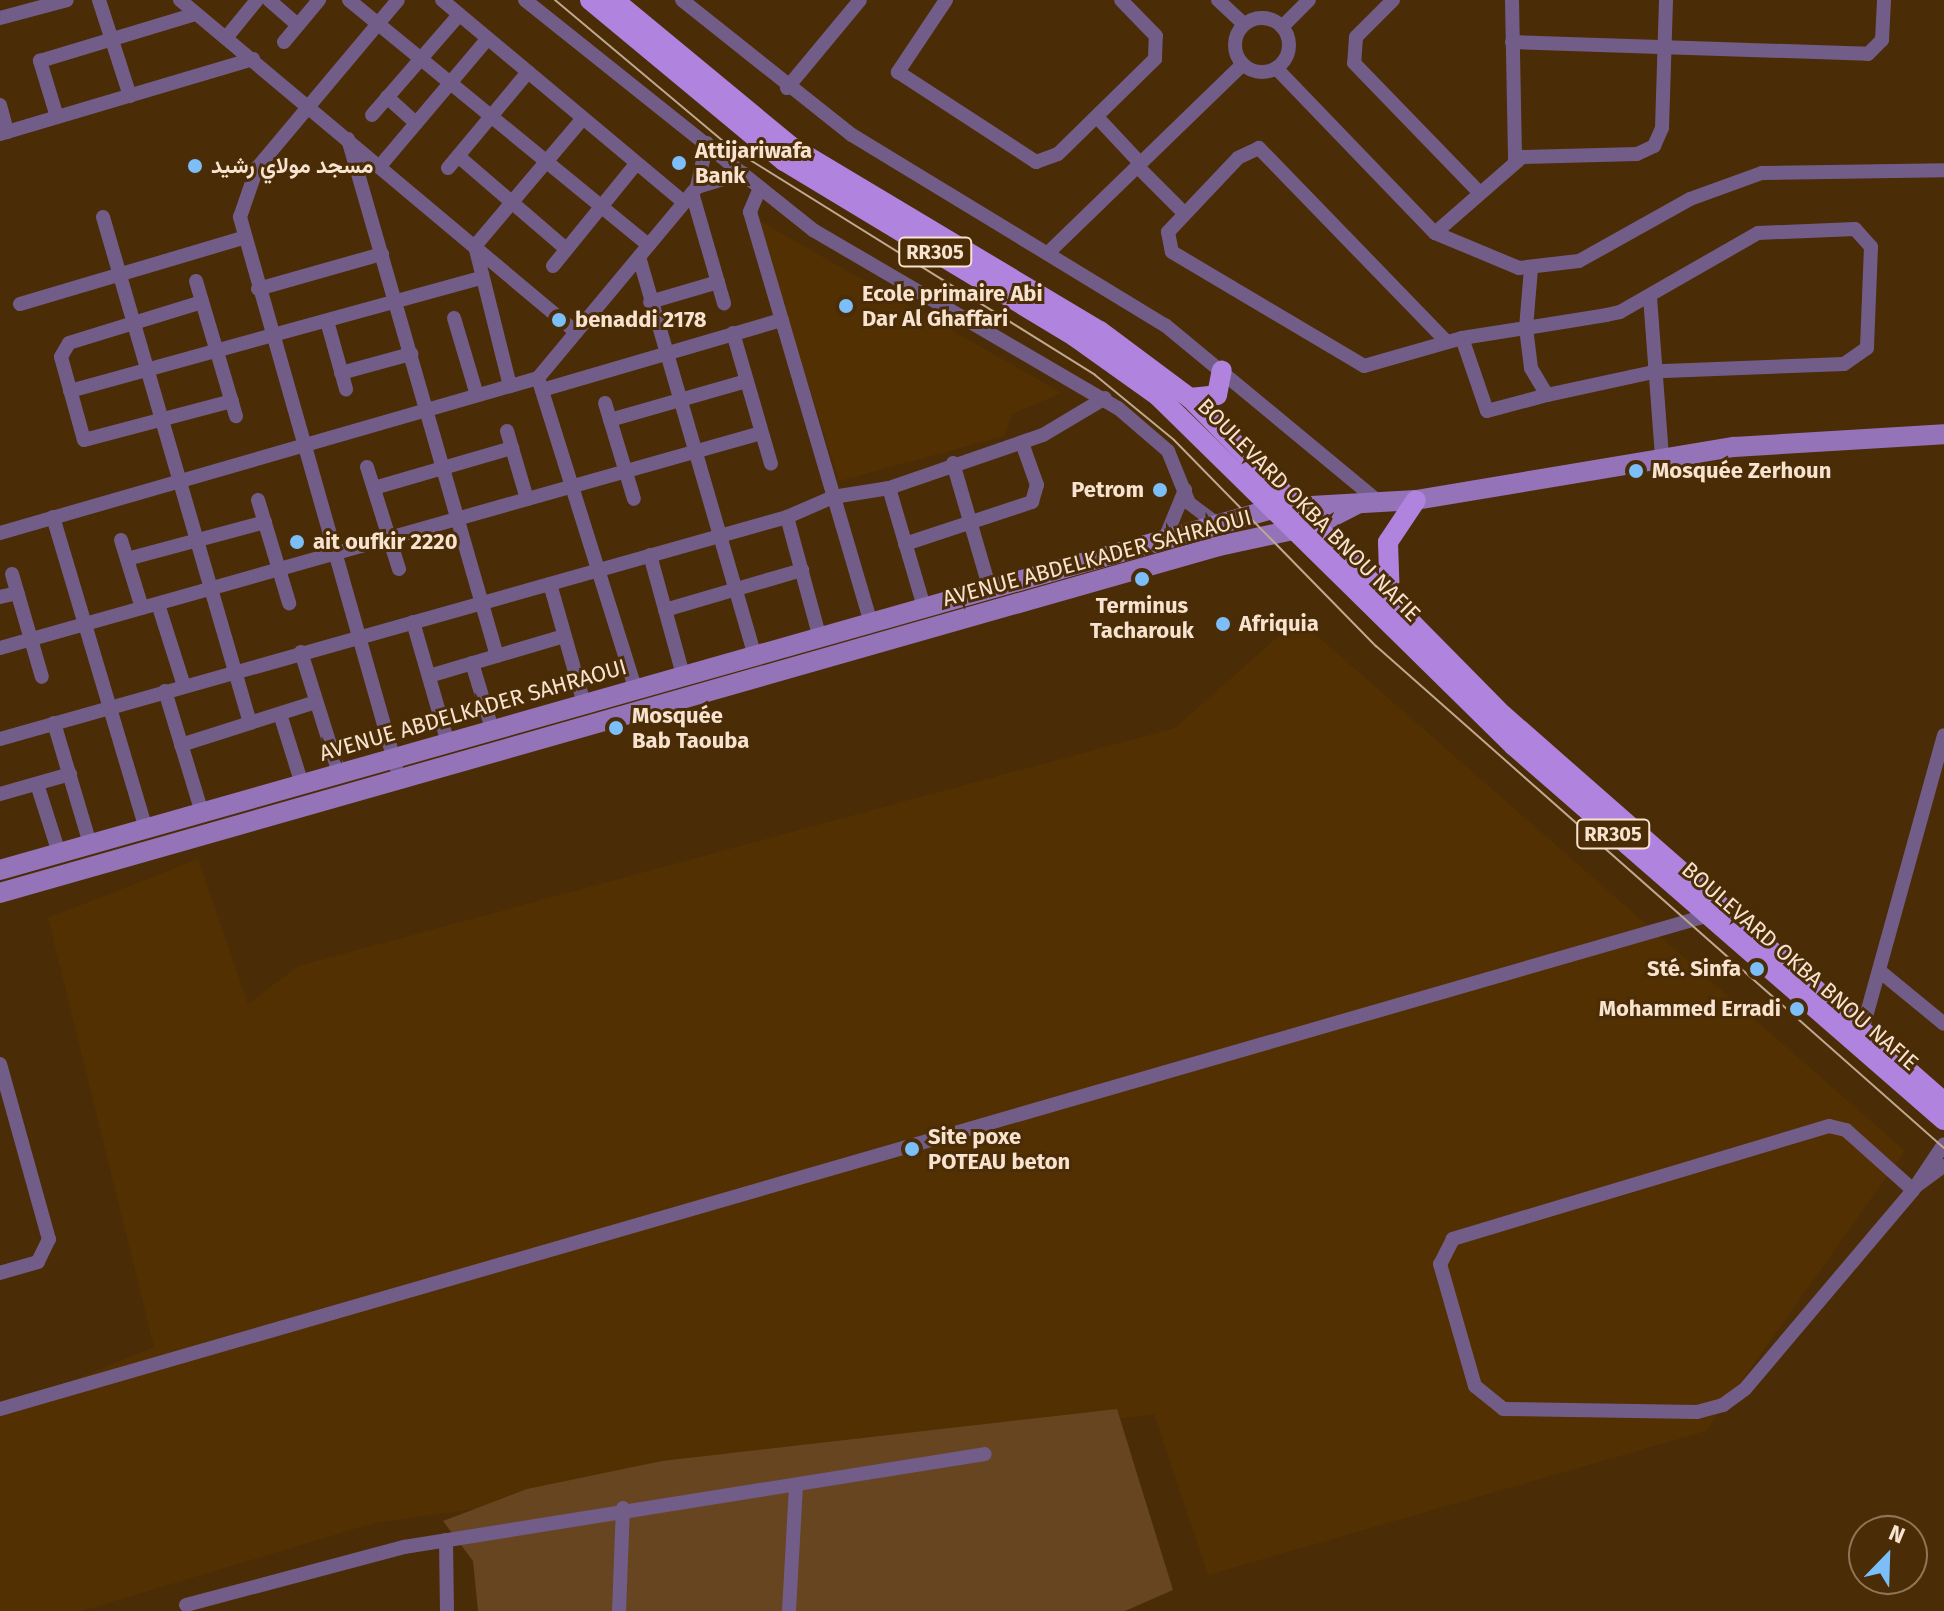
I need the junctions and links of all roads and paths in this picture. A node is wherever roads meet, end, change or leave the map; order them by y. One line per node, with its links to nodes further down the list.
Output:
1 (67, 0): 25 (street)
2 (99, 0): 32 (street)
3 (180, 0): 23 (street)
4 (257, 0): 30 (street)
5 (269, 0): 28 (street)
6 (319, 0): 28 (street)
7 (349, 0): 26 (street)
8 (398, 0): 26 (street)
9 (442, 0): 24 (street)
10 (525, 0): 55 (street)
11 (590, 0): 148 (main road, BOULEVARD OKBA BNOU NAFIE / RR305)
12 (614, 0): 117 (main road, BOULEVARD OKBA BNOU NAFIE / RR305)
13 (682, 0): 42 (street)
14 (860, 0): 42 (street)
15 (946, 0): 50 (street)
16 (1121, 0): 50 (street)
17 (1218, 0): 27 (street)
18 (1309, 0): 29 (street)
19 (1393, 0): 66 (street)
20 (1512, 0): 34 (street)
21 (1666, 0): 35 (street)
22 (1884, 0): 35 (street)
23 (196, 14): 30 (street); 32 (street)
24 (459, 15): 31 (street); 37 (street)
25 (0, 18)
26 (378, 24): 37 (street); 46 (street)
27 (1244, 24): 29 (street); 38 (street)
28 (298, 25): 33 (street)
29 (1282, 27): 39 (street)
30 (226, 38): 36 (street)
31 (488, 38): 40 (street); 41 (street)
32 (111, 40): 43 (street); 48 (street)
33 (284, 42)
34 (1512, 42): 35 (street); 57 (street)
35 (1664, 49): 57 (street)
36 (253, 59): 43 (street); 46 (street)
37 (420, 59): 41 (street); 44 (street)
38 (1243, 64): 39 (street); 60 (street)
39 (1276, 68): 72 (street)
40 (528, 72): 49 (street); 51 (street)
41 (449, 83): 49 (street); 52 (street)
42 (787, 88): 77 (street)
43 (130, 96): 48 (street)
44 (387, 97): 47 (street); 52 (street)
45 (0, 105): 53 (street)
46 (309, 106): 54 (street); 73 (street)
47 (372, 115)
48 (57, 117): 53 (street)
49 (490, 117): 56 (street); 58 (street)
50 (1097, 117): 60 (street)
51 (583, 118): 58 (street); 59 (street)
52 (416, 123): 61 (street)
53 (4, 133)
54 (348, 139): 61 (street); 78 (street)
55 (707, 143): 64 (street); 67 (street)
56 (458, 156): 62 (street); 68 (street)
57 (1515, 160): 66 (street)
58 (545, 163): 68 (street); 69 (street)
59 (636, 164): 67 (street); 69 (street)
60 (1140, 165): 70 (street); 77 (street)
61 (380, 166): 74 (street)
62 (448, 168)
63 (1944, 170): 80 (street)
64 (743, 173): 65 (street); 67 (street)
65 (760, 188): 93 (street); 116 (street)
66 (1479, 192): 72 (street)
67 (691, 194): 76 (street); 84 (street)
68 (512, 202): 74 (street); 75 (street)
69 (600, 207): 75 (street); 76 (street)
70 (1184, 213): 101 (street); 101 (street)
71 (103, 217): 81 (street)
72 (1435, 233): 80 (street)
73 (243, 238): 81 (street); 85 (street)
74 (475, 246): 82 (street); 97 (street)
75 (566, 249): 79 (street)
76 (644, 251): 89 (street); 97 (street)
77 (1049, 252): 106 (street)
78 (382, 254): 85 (street); 88 (street)
79 (553, 266)
80 (1531, 269): 96 (street)
81 (120, 274): 91 (street); 95 (street)
82 (478, 279): 88 (street); 111 (street)
83 (196, 281): 87 (street)
84 (718, 282): 89 (street); 90 (street)
85 (258, 289): 99 (street)
86 (1650, 297): 96 (street); 107 (street); 107 (street)
87 (202, 302): 95 (street); 102 (street)
88 (396, 302): 94 (street); 104 (street)
89 (650, 302): 103 (street)
90 (724, 303)
91 (20, 304)
92 (454, 318): 114 (street)
93 (782, 320): 98 (street); 141 (street)
94 (327, 321): 99 (street); 108 (street)
95 (133, 322): 105 (street); 113 (street)
96 (1526, 328): 100 (street); 115 (street)
97 (576, 332): 110 (street)
98 (733, 333): 103 (street); 109 (street)
99 (272, 336): 102 (street); 127 (street)
100 (1462, 338): 101 (street); 115 (street)
101 (1446, 341)
102 (216, 351): 105 (street); 121 (street)
103 (665, 352): 110 (street); 118 (street)
104 (411, 354): 108 (street); 120 (street)
105 (147, 370): 113 (street); 121 (street)
106 (1222, 370): 117 (main road); 146 (street)
107 (1658, 371): 115 (street); 130 (street)
108 (341, 373): 112 (street)
109 (747, 381): 118 (street); 124 (street)
110 (540, 384): 111 (street); 138 (street)
111 (510, 386): 114 (street)
112 (346, 389)
113 (70, 391): 121 (street)
114 (477, 395): 120 (street)
115 (1547, 395)
116 (1105, 398): 126 (street); 137 (street)
117 (1190, 398): 148 (main road, BOULEVARD OKBA BNOU NAFIE / RR305)
118 (678, 401): 122 (street); 129 (street)
119 (605, 403): 122 (street)
120 (427, 409): 127 (street); 134 (street)
121 (162, 420): 136 (street)
122 (610, 420): 135 (street)
123 (507, 431): 128 (street)
124 (761, 433): 129 (street); 132 (street)
125 (1944, 434): 130 (main road)
126 (1022, 443): 131 (street); 151 (street)
127 (303, 445): 136 (street); 164 (street)
128 (512, 448): 134 (street); 142 (street)
129 (693, 451): 135 (street); 157 (street)
130 (1662, 456): 145 (main road)
131 (953, 463): 140 (street); 151 (street)
132 (771, 464)
133 (367, 467): 139 (street)
134 (444, 468): 139 (street); 152 (street)
135 (626, 471): 138 (street); 143 (street)
136 (179, 481): 149 (street); 160 (street)
137 (1186, 486): 154 (street); 158 (street)
138 (572, 487): 142 (street); 168 (street)
139 (374, 488): 161 (street)
140 (889, 488): 141 (street); 162 (street)
141 (833, 497): 150 (street); 184 (street)
142 (527, 499): 152 (street)
143 (634, 499)
144 (258, 500): 153 (street)
145 (1416, 500): 146 (main road); 180 (main road)
146 (1380, 503): 147 (main road)
147 (1357, 504): 148 (main road, AVENUE ABDELKADER SAHRAOUI); 155 (main road, AVENUE ABDELKADER SAHRAOUI)
148 (1286, 506): 154 (main road, AVENUE ABDELKADER SAHRAOUI); 155 (main road, BOULEVARD OKBA BNOU NAFIE / RR305)
149 (53, 517): 156 (street); 186 (street)
150 (787, 517): 157 (street); 169 (street)
151 (972, 518): 162 (street); 172 (street)
152 (460, 520): 161 (street); 177 (street)
153 (265, 522): 160 (street); 167 (street)
154 (1216, 523): 158 (main road, AVENUE ABDELKADER SAHRAOUI)
155 (1307, 528): 180 (main road, BOULEVARD OKBA BNOU NAFIE / RR305); 217 (main road, AVENUE ABDELKADER SAHRAOUI); 228 (main road, BOULEVARD OKBA BNOU NAFIE / RR305)
156 (0, 532)
157 (718, 536): 163 (street); 174 (street)
158 (1166, 536): 172 (main road, AVENUE ABDELKADER SAHRAOUI)
159 (121, 540): 165 (street)
160 (197, 540): 165 (street); 173 (street)
161 (390, 540): 164 (street); 166 (street)
162 (905, 544): 183 (street)
163 (650, 555): 168 (street); 182 (street)
164 (335, 556): 167 (street); 188 (street)
165 (127, 559): 181 (street)
166 (399, 569)
167 (279, 570): 173 (street); 178 (street)
168 (598, 570): 171 (street); 201 (street)
169 (802, 570): 174 (street); 187 (street)
170 (12, 574): 175 (street)
171 (550, 584): 177 (street); 189 (street)
172 (989, 586): 183 (main road, AVENUE ABDELKADER SAHRAOUI)
173 (211, 589): 179 (street); 196 (street)
174 (735, 590): 182 (street); 193 (street)
175 (18, 593): 176 (street); 190 (street)
176 (0, 597)
177 (481, 602): 185 (street); 194 (street)
178 (289, 603)
179 (158, 604): 181 (street); 200 (street)
180 (1391, 604): 228 (main road, BOULEVARD OKBA BNOU NAFIE / RR305)
181 (142, 608): 186 (street)
182 (665, 610): 197 (street)
183 (925, 610): 184 (main road, AVENUE ABDELKADER SAHRAOUI)
184 (870, 619): 187 (main road, AVENUE ABDELKADER SAHRAOUI)
185 (413, 622): 188 (street); 198 (street)
186 (85, 625): 190 (street); 205 (street)
187 (819, 635): 193 (main road, AVENUE ABDELKADER SAHRAOUI)
188 (359, 636): 192 (street); 214 (street)
189 (564, 636): 194 (street); 204 (street)
190 (31, 640): 191 (street); 199 (street)
191 (0, 648)
192 (301, 652): 196 (street); 203 (street)
193 (754, 654): 197 (main road, AVENUE ABDELKADER SAHRAOUI)
194 (497, 656): 195 (street)
195 (472, 663): 198 (street); 209 (street)
196 (235, 671): 200 (street); 208 (street)
197 (683, 675): 201 (main road, AVENUE ABDELKADER SAHRAOUI)
198 (429, 676): 212 (street)
199 (42, 677)
200 (184, 686): 202 (street)
201 (635, 688): 204 (main road, AVENUE ABDELKADER SAHRAOUI)
202 (165, 691): 205 (street); 213 (street)
203 (316, 702): 206 (street); 215 (street)
204 (584, 703): 209 (main road, AVENUE ABDELKADER SAHRAOUI)
205 (110, 707): 207 (street); 223 (street)
206 (280, 714): 208 (street); 219 (street)
207 (54, 723): 211 (street); 216 (street)
208 (250, 723): 213 (street)
209 (492, 729): 212 (main road, AVENUE ABDELKADER SAHRAOUI)
210 (1944, 735): 221 (street)
211 (0, 739)
212 (448, 743): 214 (main road, AVENUE ABDELKADER SAHRAOUI)
213 (181, 745): 222 (street)
214 (394, 758): 215 (main road, AVENUE ABDELKADER SAHRAOUI); 217 (street)
215 (339, 773): 219 (main road, AVENUE ABDELKADER SAHRAOUI)
216 (70, 774): 218 (street); 224 (street)
217 (399, 779): 227 (main road, AVENUE ABDELKADER SAHRAOUI)
218 (37, 784): 220 (street); 225 (street)
219 (302, 784): 222 (main road, AVENUE ABDELKADER SAHRAOUI)
220 (1, 790)
221 (1938, 798): 229 (street)
222 (202, 813): 223 (main road, AVENUE ABDELKADER SAHRAOUI)
223 (146, 828): 224 (main road, AVENUE ABDELKADER SAHRAOUI)
224 (90, 844): 225 (main road, AVENUE ABDELKADER SAHRAOUI)
225 (59, 853): 226 (main road, AVENUE ABDELKADER SAHRAOUI)
226 (0, 870)
227 (0, 893)
228 (1714, 913): 231 (main road, BOULEVARD OKBA BNOU NAFIE / RR305); 234 (main road, BOULEVARD OKBA BNOU NAFIE / RR305); 239 (street)
229 (1882, 973): 230 (street); 231 (street)
230 (1944, 1024)
231 (1862, 1031): 233 (main road, BOULEVARD OKBA BNOU NAFIE / RR305)
232 (0, 1064): 238 (street)
233 (1944, 1102)
234 (1944, 1120)
235 (1944, 1144): 237 (street)
236 (1944, 1166): 237 (street)
237 (1914, 1188): 237 (street)
238 (0, 1273)
239 (0, 1409)
240 (985, 1454): 241 (street)
241 (796, 1487): 242 (street); 247 (street)
242 (623, 1508): 243 (street); 246 (street)
243 (446, 1540): 244 (street); 245 (street)
244 (186, 1605)
245 (447, 1611)
246 (619, 1611)
247 (789, 1611)

